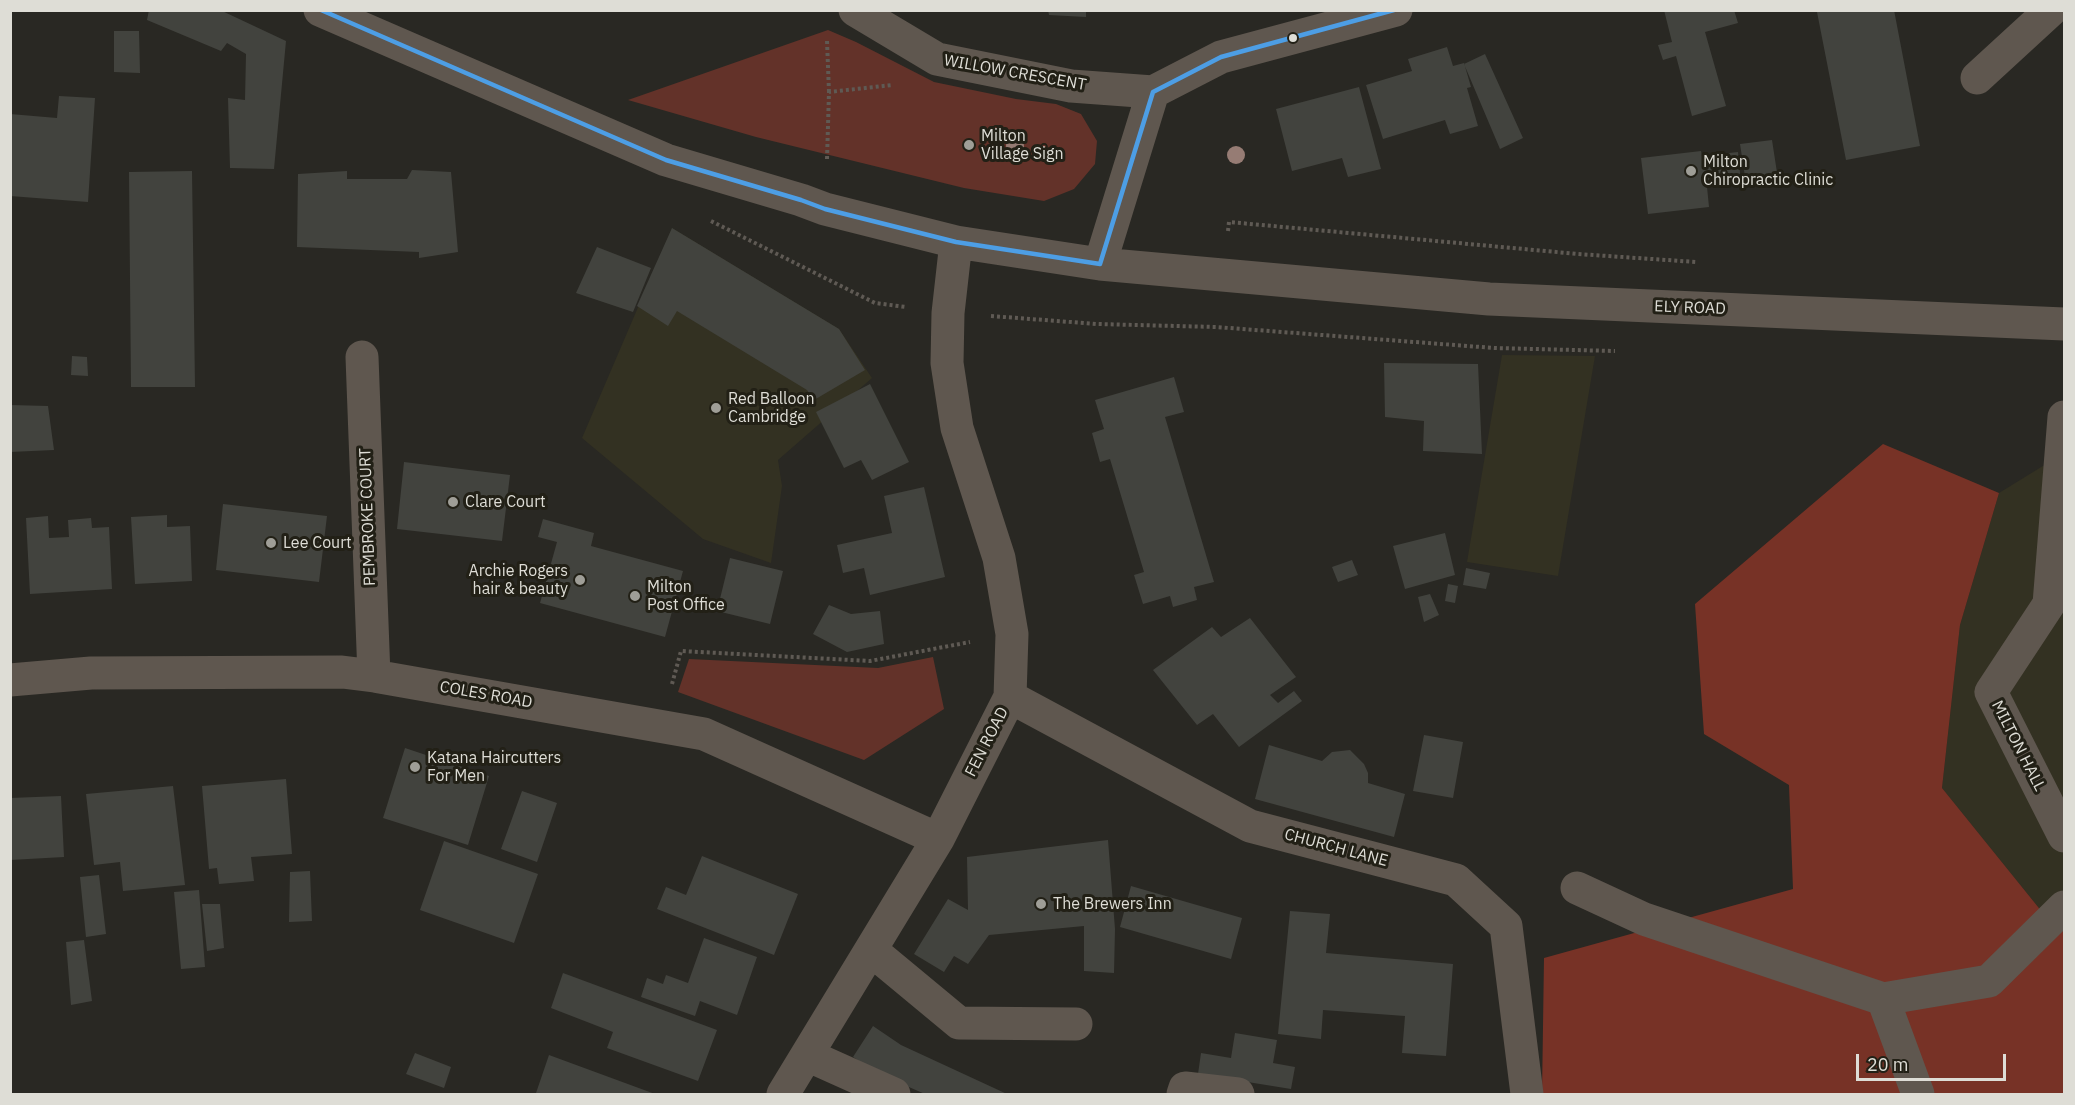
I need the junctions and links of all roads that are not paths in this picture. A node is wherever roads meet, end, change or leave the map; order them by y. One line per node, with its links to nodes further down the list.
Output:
1 (320, 10): 7 (street, ELY ROAD)
2 (855, 10): 6 (street, WILLOW CRESCENT)
3 (1396, 10): 6 (street)
4 (2051, 10): 5 (street)
5 (1977, 78)
6 (1153, 92): 8 (street)
7 (956, 242): 8 (street, ELY ROAD); 14 (street, FEN ROAD)
8 (1100, 264): 9 (street, ELY ROAD)
9 (2064, 324)
10 (362, 357): 12 (street, PEMBROKE COURT)
11 (2064, 417): 15 (street, MILTON HALL)
12 (375, 676): 13 (street, COLES ROAD); 16 (street, COLES ROAD)
13 (10, 680)
14 (1010, 697): 16 (street, FEN ROAD); 27 (street, CHURCH LANE)
15 (2064, 836)
16 (938, 839): 19 (street, FEN ROAD)
17 (1577, 888): 20 (street)
18 (2064, 907): 20 (street)
19 (871, 950): 21 (street); 22 (street, FEN ROAD)
20 (1883, 999): 28 (street)
21 (1076, 1024)
22 (807, 1056): 23 (street, FEN ROAD); 24 (street)
23 (783, 1095)
24 (894, 1095)
25 (1183, 1095): 26 (street)
26 (1238, 1095)
27 (1527, 1095)
28 (1918, 1095)

